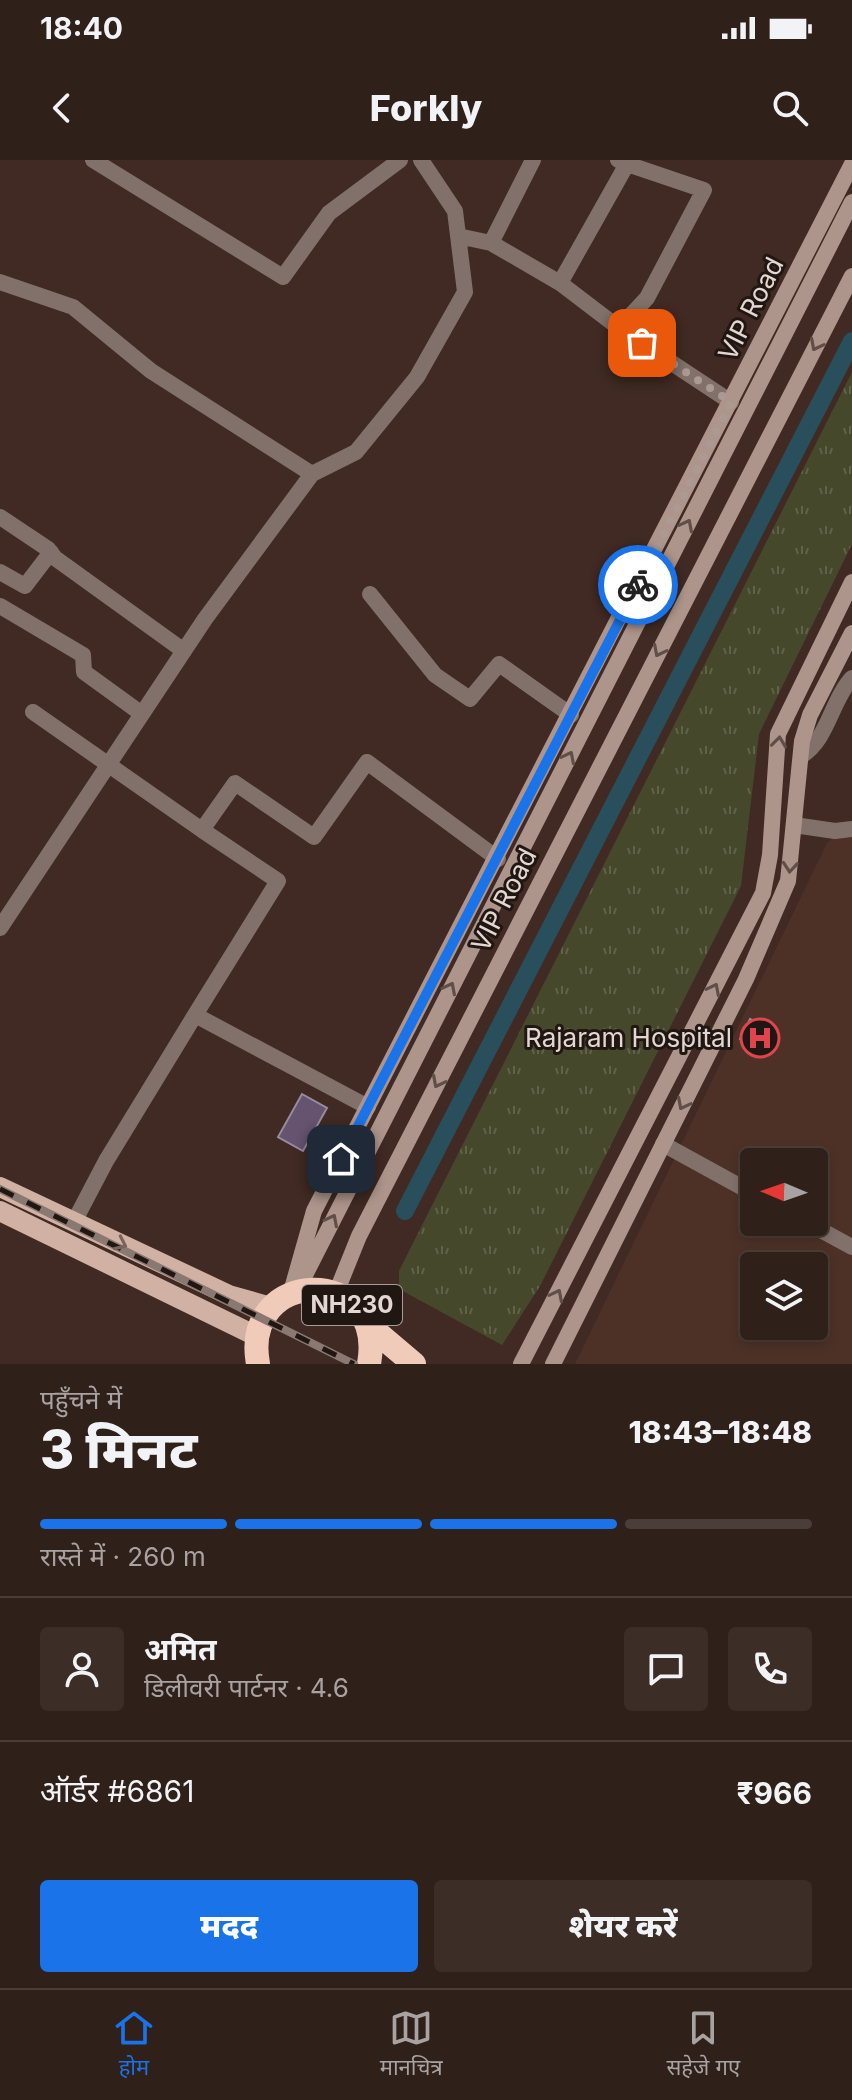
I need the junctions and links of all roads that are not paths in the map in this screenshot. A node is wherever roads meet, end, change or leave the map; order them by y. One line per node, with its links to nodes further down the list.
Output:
1 (93, 160): 2 (street)
2 (400, 160)
3 (421, 160): 8 (street)
4 (533, 160): 9 (street)
5 (623, 162): 12 (street); 13 (street)
6 (852, 164): 14 (street, VIP Road)
7 (852, 202): 23 (street, VIP Road, one-way to 7)
8 (458, 236): 9 (street); 15 (street)
9 (491, 243): 12 (street)
10 (852, 276): 48 (street, VIP Road, one-way to 48)
11 (0, 282): 15 (street)
12 (560, 283): 13 (street)
13 (619, 328): 14 (street)
14 (731, 402): 23 (street, VIP Road)
15 (312, 474): 24 (street)
16 (0, 517): 17 (street)
17 (51, 552): 18 (street); 24 (street)
18 (0, 572)
19 (852, 582): 31 (street, one-way to 19)
20 (370, 594): 28 (street)
21 (0, 606): 27 (street)
22 (852, 633): 29 (street)
23 (617, 644): 28 (street, VIP Road); 47 (street, VIP Road, one-way to 23)
24 (184, 651): 27 (street)
25 (852, 678): 29 (street)
26 (33, 712): 30 (street)
27 (142, 714): 30 (street)
28 (571, 715): 36 (street, VIP Road)
29 (801, 756): 32 (street)
30 (109, 764): 35 (street); 37 (street)
31 (776, 777): 32 (street); 55 (street, one-way to 31)
32 (798, 780): 33 (street)
33 (794, 825): 34 (street); 40 (street, one-way to 40)
34 (852, 829)
35 (202, 830): 36 (street); 38 (street)
36 (498, 859): 39 (street, VIP Road)
37 (0, 928)
38 (195, 1015): 39 (street); 44 (street)
39 (368, 1107): 47 (street, VIP Road)
40 (663, 1144): 41 (street); 56 (street)
41 (740, 1186)
42 (0, 1187): 44 (main road)
43 (0, 1211): 51 (main road)
44 (74, 1222): 49 (main road, one-way to 49)
45 (828, 1234): 46 (street)
46 (852, 1247)
47 (295, 1291): 48 (highway, NH230); 49 (highway, NH230)
48 (336, 1293): 50 (highway, NH230)
49 (271, 1307): 51 (highway, NH230)
50 (368, 1325): 53 (highway, NH230); 54 (highway, NH230)
51 (256, 1336): 52 (highway)
52 (258, 1364)
53 (369, 1364)
54 (414, 1364)
55 (521, 1364)
56 (553, 1364)

